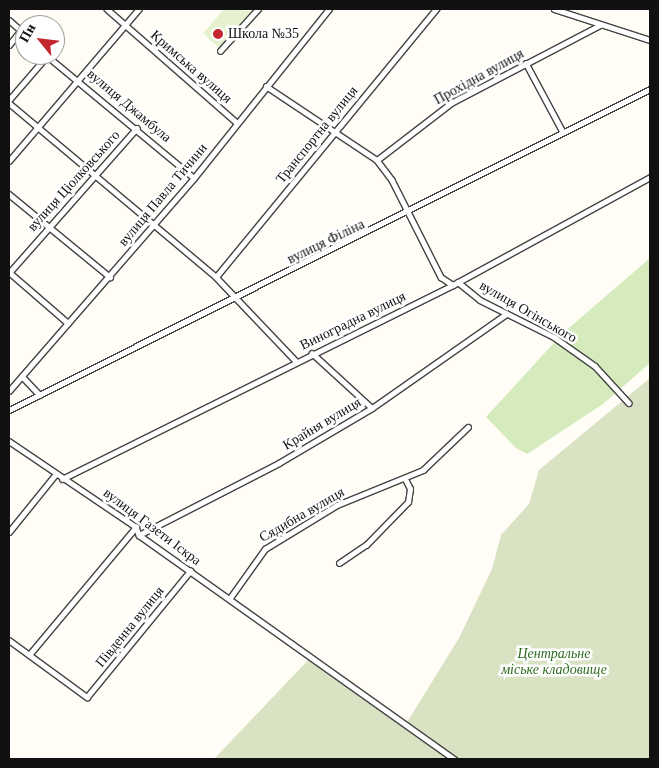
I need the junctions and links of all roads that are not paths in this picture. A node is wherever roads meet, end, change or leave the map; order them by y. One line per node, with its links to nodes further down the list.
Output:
1 (107, 9): 7 (street, Кримська вулиця)
2 (138, 9): 7 (street)
3 (258, 9): 10 (street)
4 (329, 9): 15 (street, вулиця Павла Тичини)
5 (436, 9): 22 (street, Транспортна вулиця)
6 (554, 9): 8 (street)
7 (125, 25): 14 (street); 18 (street, Кримська вулиця)
8 (600, 25): 9 (street); 11 (street, Прохідна вулиця)
9 (650, 40)
10 (220, 51)
11 (526, 63): 21 (street); 23 (street, Прохідна вулиця)
12 (38, 65): 17 (street)
13 (60, 65): 14 (street, вулиця Джамбула)
14 (79, 78): 19 (street); 20 (street, вулиця Джамбула)
15 (266, 86): 18 (street, вулиця Павла Тичини); 22 (street)
16 (650, 90): 21 (street, вулиця Філіна)
17 (9, 102): 19 (street)
18 (237, 123): 27 (street, вулиця Павла Тичини)
19 (37, 127): 24 (street); 25 (street)
20 (137, 128): 25 (street, вулиця Ціолковського); 27 (street, вулиця Джамбула)
21 (562, 130): 29 (street, вулиця Філіна)
22 (333, 132): 23 (street); 34 (street, Транспортна вулиця)
23 (377, 160): 29 (street)
24 (9, 162)
25 (94, 173): 30 (street, вулиця Ціолковського); 31 (street)
26 (650, 177): 35 (street, Виноградна вулиця)
27 (194, 178): 31 (street, вулиця Павла Тичини)
28 (9, 194): 30 (street)
29 (410, 213): 36 (street); 37 (street, вулиця Філіна)
30 (48, 225): 32 (street, вулиця Ціолковського); 33 (street)
31 (152, 227): 33 (street, вулиця Павла Тичини); 34 (street)
32 (9, 272): 39 (street)
33 (110, 277): 39 (street, вулиця Павла Тичини)
34 (216, 277): 37 (street)
35 (458, 282): 36 (street, Виноградна вулиця); 38 (street, вулиця Огінського)
36 (453, 285): 40 (street, Виноградна вулиця)
37 (239, 298): 41 (street); 44 (street, вулиця Філіна)
38 (506, 314): 45 (street, вулиця Огінського); 46 (street, Крайня вулиця)
39 (68, 323): 42 (street, вулиця Павла Тичини)
40 (312, 353): 41 (street, Виноградна вулиця); 46 (street)
41 (296, 361): 52 (street, Виноградна вулиця)
42 (22, 376): 43 (street, вулиця Павла Тичини); 44 (street)
43 (9, 391)
44 (40, 395): 47 (street, вулиця Філіна)
45 (629, 403)
46 (372, 408): 55 (street, Крайня вулиця)
47 (9, 410)
48 (468, 427): 51 (street, Сядибна вулиця)
49 (9, 442): 50 (street, вулиця Газети Іскра)
50 (55, 475): 52 (street, вулиця Газети Іскра); 54 (street)
51 (405, 478): 56 (street); 58 (street, Сядибна вулиця)
52 (62, 479): 53 (street, вулиця Газети Іскра)
53 (136, 527): 55 (street, вулиця Газети Іскра); 60 (street)
54 (9, 532)
55 (139, 535): 57 (street, вулиця Газети Іскра)
56 (339, 563)
57 (190, 571): 58 (street, вулиця Газети Іскра); 60 (street, Південна вулиця)
58 (230, 598): 61 (street, вулиця Газети Іскра)
59 (9, 640): 60 (street)
60 (29, 655)
61 (454, 759)

